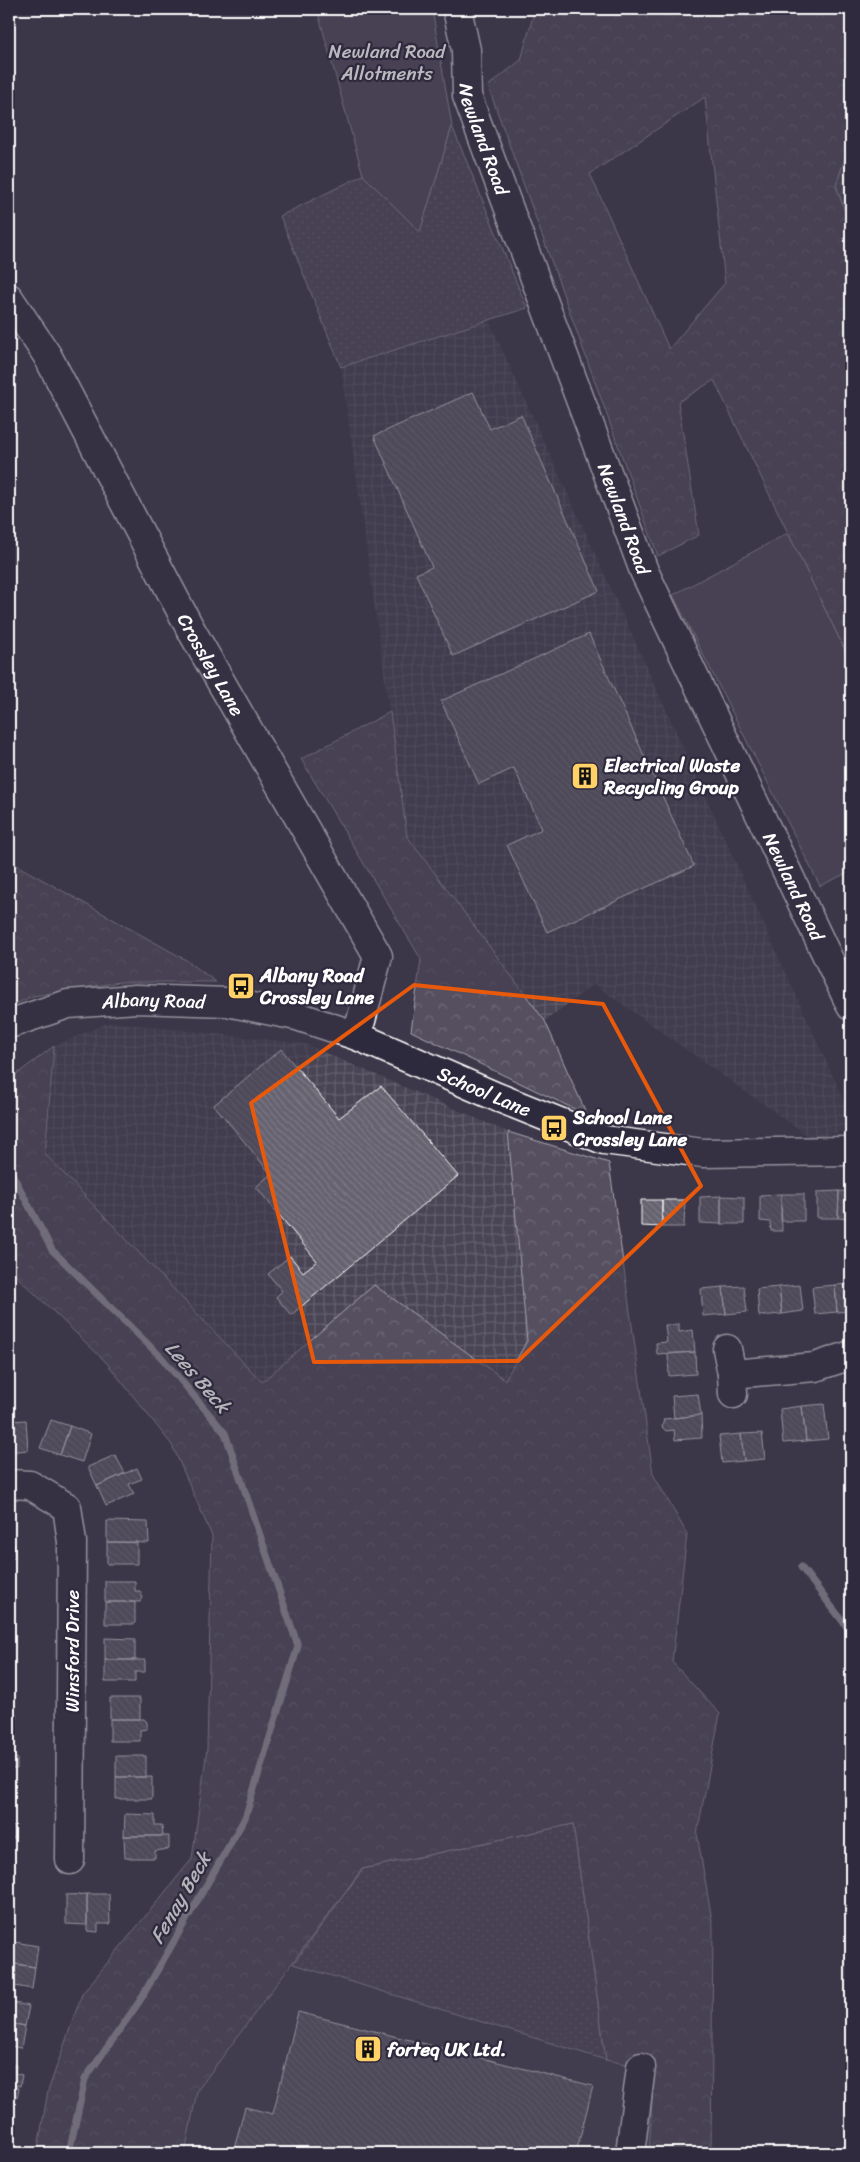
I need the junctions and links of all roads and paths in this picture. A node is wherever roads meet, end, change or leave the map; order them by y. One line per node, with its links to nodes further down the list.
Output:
1 (457, 9): 3 (street, Newland Road)
2 (9, 298): 5 (street, Crossley Lane)
3 (851, 1006)
4 (9, 1024): 5 (street, Albany Road)
5 (357, 1036): 6 (street, School Lane)
6 (851, 1151)
7 (851, 1355): 8 (street)
8 (731, 1372)
9 (9, 1484): 10 (street, Winsford Drive)
10 (70, 1860)
11 (640, 2067): 12 (street)
12 (630, 2153)

